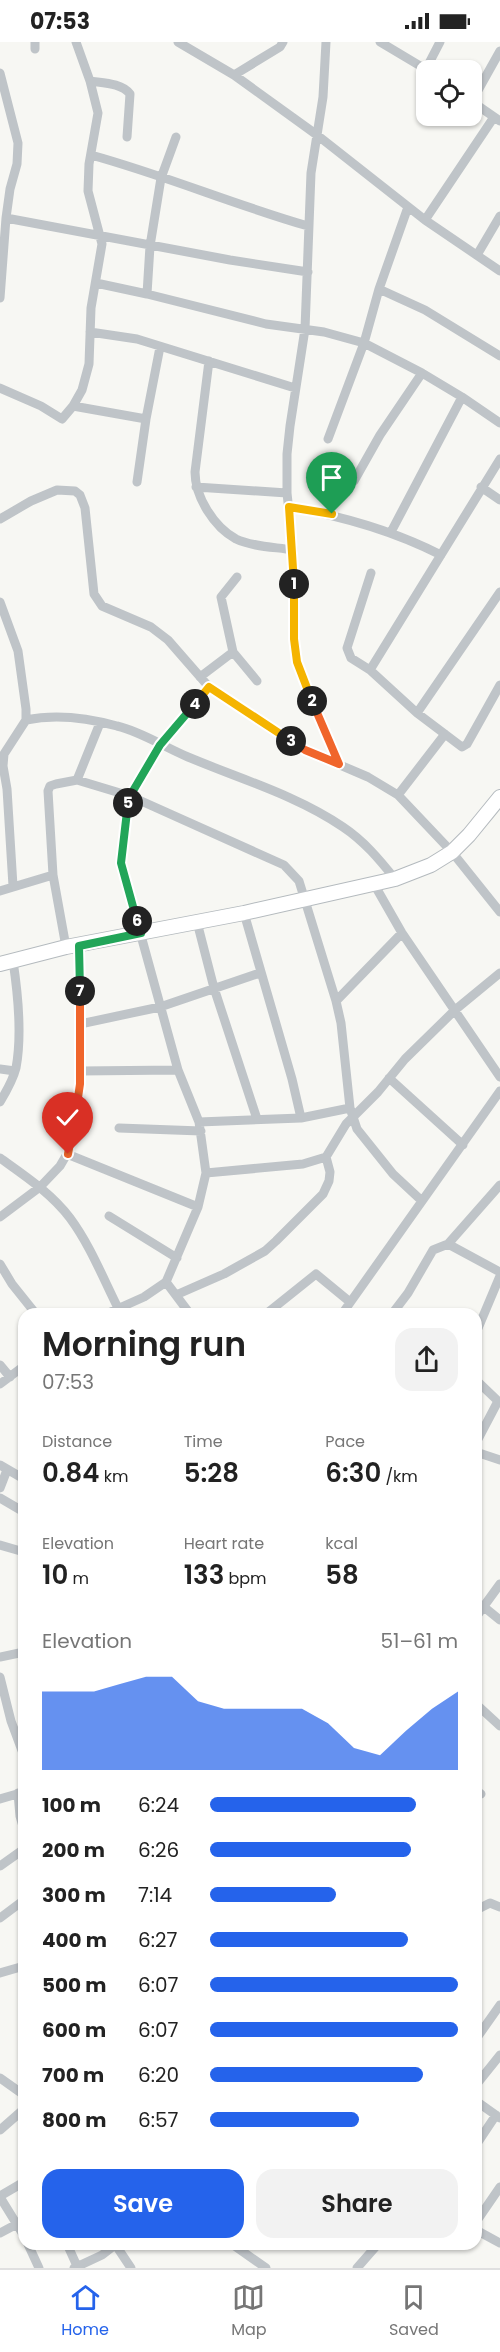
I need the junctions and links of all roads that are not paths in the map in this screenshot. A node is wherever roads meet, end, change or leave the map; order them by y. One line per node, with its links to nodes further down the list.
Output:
1 (76, 42): 12 (street)
2 (178, 42): 11 (street)
3 (283, 42): 11 (street)
4 (326, 42): 16 (street)
5 (380, 42): 9 (street)
6 (440, 42): 8 (street)
7 (500, 51): 13 (street)
8 (431, 60)
9 (416, 64)
10 (0, 72): 21 (street)
11 (234, 75): 16 (street)
12 (90, 81): 17 (street); 19 (street)
13 (482, 82)
14 (482, 109): 15 (street)
15 (497, 119): 25 (street)
16 (317, 135): 22 (street); 26 (street)
17 (127, 137)
18 (176, 137): 20 (street)
19 (91, 154): 20 (street); 27 (street)
20 (161, 178): 26 (street); 28 (street)
21 (5, 188): 24 (street)
22 (408, 207): 25 (street); 33 (street)
23 (500, 216): 29 (street)
24 (6, 218): 27 (street); 35 (street)
25 (424, 220): 29 (street)
26 (308, 226): 31 (street)
27 (101, 235): 28 (street); 32 (street)
28 (150, 246): 31 (street); 34 (street)
29 (477, 255): 30 (street)
30 (500, 271)
31 (308, 272): 36 (street)
32 (96, 284): 34 (street); 37 (street)
33 (379, 288): 38 (street); 40 (street)
34 (147, 294): 36 (street)
35 (0, 298)
36 (305, 329): 38 (street); 44 (street)
37 (90, 332): 39 (street); 46 (street)
38 (364, 343): 42 (street); 49 (street)
39 (160, 347): 41 (street); 47 (street)
40 (500, 356)
41 (209, 361): 44 (street); 53 (street)
42 (422, 373): 45 (street); 51 (street)
43 (0, 388): 46 (street)
44 (295, 388): 55 (street)
45 (462, 397): 48 (street); 59 (street)
46 (73, 406): 47 (street)
47 (146, 419): 52 (street)
48 (500, 423)
49 (328, 439)
50 (500, 459): 54 (street)
51 (354, 481)
52 (137, 482)
53 (196, 487): 55 (street); 60 (street)
54 (481, 487): 56 (street); 61 (street)
55 (287, 493): 57 (street)
56 (500, 500)
57 (289, 507): 59 (street); 60 (street)
58 (0, 519): 68 (street)
59 (391, 532): 61 (street)
60 (293, 550): 77 (street)
61 (441, 555): 67 (street)
62 (371, 573): 67 (street)
63 (237, 577): 66 (street)
64 (500, 592): 72 (street)
65 (0, 602): 73 (street)
66 (232, 652): 68 (street); 69 (street)
67 (370, 670): 72 (street)
68 (200, 677): 71 (street)
69 (257, 681)
70 (500, 685): 75 (street)
71 (209, 687): 76 (street); 77 (street)
72 (417, 713): 75 (street)
73 (26, 720): 74 (street); 86 (street)
74 (100, 723): 76 (street); 78 (street)
75 (445, 734): 79 (street)
76 (160, 745): 80 (street); 84 (street)
77 (339, 764): 79 (street)
78 (77, 780): 80 (street); 83 (street)
79 (398, 795): 82 (street)
80 (130, 796): 89 (street); 94 (street)
81 (500, 796): 82 (street)
82 (452, 852): 84 (street); 90 (street)
83 (52, 875): 86 (street); 96 (street)
84 (395, 879): 85 (street)
85 (374, 884): 89 (street); 95 (street)
86 (13, 886): 87 (street)
87 (0, 891)
88 (500, 894): 90 (street)
89 (305, 899): 92 (street); 101 (street)
90 (493, 902): 91 (street)
91 (500, 912)
92 (243, 913): 93 (street); 98 (street)
93 (197, 922): 94 (street); 100 (street)
94 (141, 933): 96 (street); 102 (street)
95 (402, 933): 101 (street); 103 (street)
96 (73, 947): 97 (street); 104 (street)
97 (7, 963): 107 (street)
98 (261, 973): 100 (street); 114 (street)
99 (500, 973): 103 (street)
100 (214, 988): 102 (street); 115 (street)
101 (336, 1001): 113 (street)
102 (160, 1007): 104 (street); 106 (street)
103 (455, 1010): 109 (street); 110 (street)
104 (80, 1024): 108 (street)
105 (0, 1069): 107 (street)
106 (178, 1070): 108 (street); 116 (street)
107 (15, 1071): 112 (street)
108 (80, 1071): 119 (street)
109 (500, 1077)
110 (389, 1078): 113 (street); 118 (street)
111 (500, 1091): 118 (street)
112 (0, 1102)
113 (351, 1112): 114 (street); 120 (street); 125 (street)
114 (301, 1118): 115 (street)
115 (257, 1119): 116 (street)
116 (200, 1126): 117 (street); 122 (street)
117 (119, 1128)
118 (463, 1144): 125 (street)
119 (68, 1154): 124 (street); 126 (street)
120 (326, 1156): 122 (street); 135 (street)
121 (0, 1158): 124 (street)
122 (206, 1173): 126 (street)
123 (500, 1185): 129 (street)
124 (40, 1187): 128 (street); 138 (street)
125 (422, 1201): 136 (street)
126 (198, 1207): 130 (street)
127 (108, 1216): 130 (street)
128 (0, 1217)
129 (448, 1244): 132 (street); 142 (street)
130 (177, 1258): 134 (street)
131 (0, 1264): 137 (street)
132 (500, 1272)
133 (500, 1276): 143 (street)
134 (166, 1282): 135 (street); 138 (street)
135 (176, 1295): 139 (street)
136 (350, 1302): 140 (street); 141 (street)
137 (31, 1308)
138 (118, 1308)
139 (186, 1308)
140 (274, 1308)
141 (346, 1308)
142 (397, 1308)
143 (482, 1319)
144 (0, 1365): 146 (street)
145 (18, 1371): 146 (street)
146 (10, 1377): 147 (street)
147 (0, 1384)
148 (482, 1386): 149 (street)
149 (482, 1432)
150 (482, 1454): 151 (street)
151 (500, 1460)
152 (4, 1468): 153 (street); 154 (street)
153 (18, 1476)
154 (0, 1488)
155 (0, 1498): 156 (street)
156 (18, 1508)
157 (0, 1545): 158 (street)
158 (18, 1550)
159 (500, 1584): 160 (street)
160 (482, 1605)
161 (482, 1611): 162 (street)
162 (500, 1620)
163 (18, 1653): 164 (street)
164 (0, 1657)
165 (0, 1677): 168 (street)
166 (482, 1710): 167 (street)
167 (500, 1726)
168 (18, 1740)
169 (18, 1794): 170 (street)
170 (0, 1798)
171 (18, 1853): 172 (street)
172 (0, 1866)
173 (18, 1904): 176 (street)
174 (482, 1907): 175 (street)
175 (500, 1907)
176 (0, 1918)
177 (18, 1967): 178 (street)
178 (2, 1969)
179 (500, 2005): 180 (street)
180 (482, 2030)
181 (500, 2055): 183 (street)
182 (0, 2078): 184 (street)
183 (482, 2078)
184 (18, 2091)
185 (482, 2105): 187 (street)
186 (18, 2114): 188 (street)
187 (498, 2117): 189 (street)
188 (0, 2130)
189 (482, 2137)
190 (18, 2186): 192 (street)
191 (500, 2187): 193 (street)
192 (0, 2197): 194 (street)
193 (482, 2213)
194 (17, 2224): 196 (street)
195 (482, 2232): 197 (street)
196 (0, 2233)
197 (499, 2240)
198 (31, 2250): 205 (street)
199 (69, 2250): 204 (street)
200 (108, 2250): 204 (street)
201 (119, 2250): 206 (street)
202 (240, 2250): 207 (street)
203 (372, 2250): 208 (street)
204 (75, 2267)
205 (39, 2268)
206 (131, 2268)
207 (266, 2268)
208 (357, 2268)

